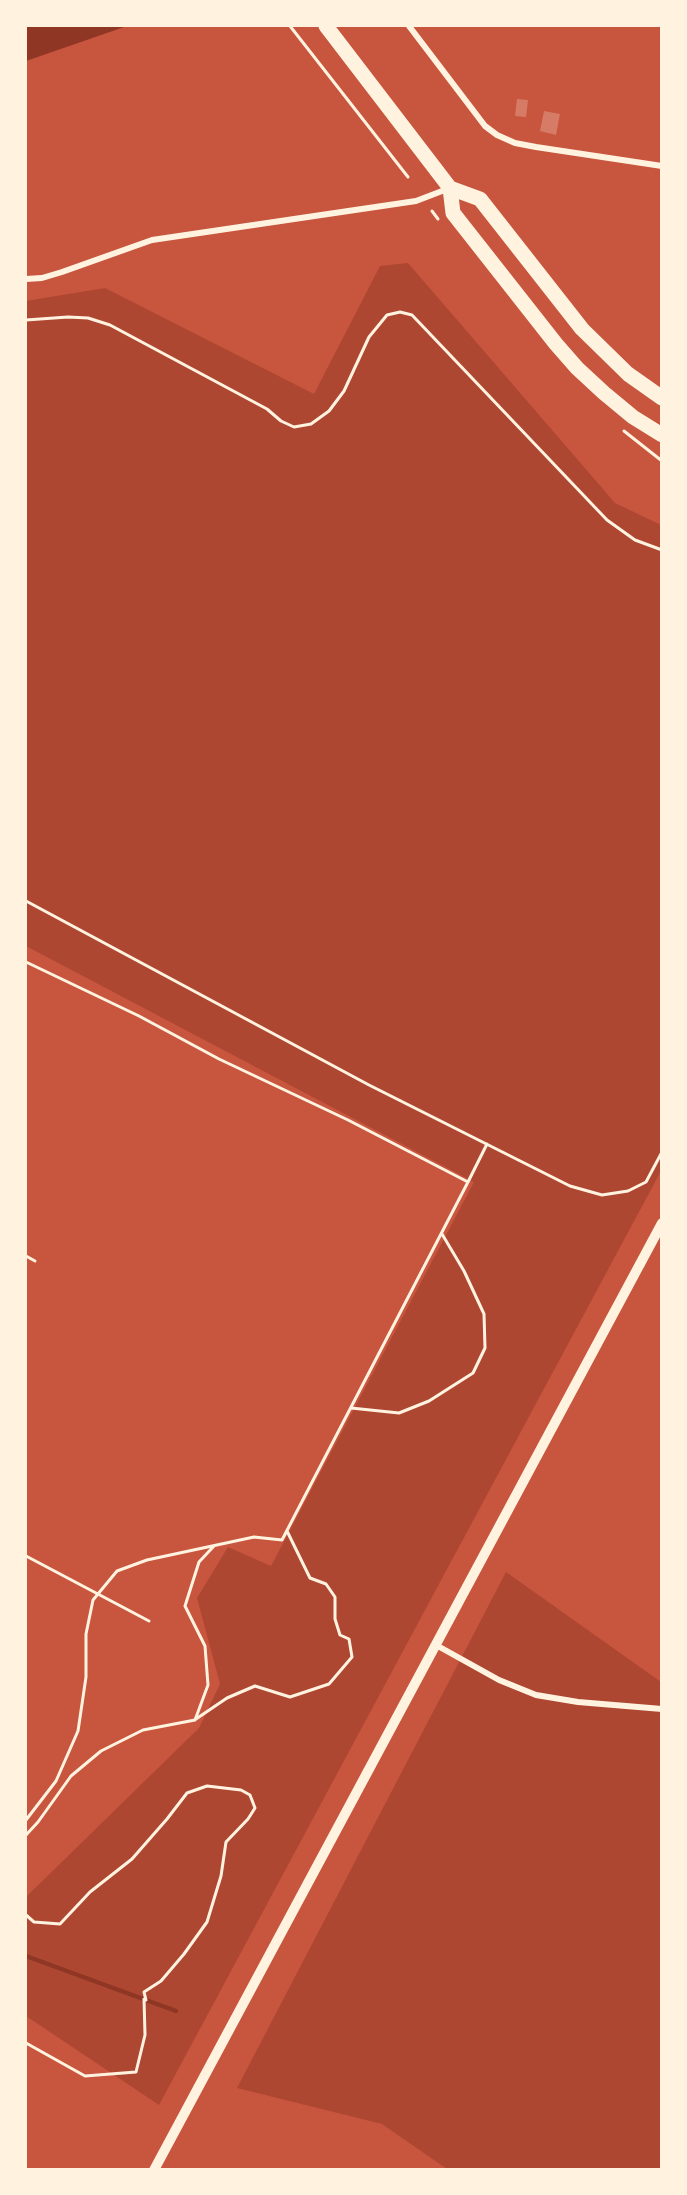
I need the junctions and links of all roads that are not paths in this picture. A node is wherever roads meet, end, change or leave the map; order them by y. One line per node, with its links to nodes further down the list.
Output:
1 (326, 26): 4 (main road)
2 (409, 26): 3 (street)
3 (662, 166)
4 (450, 188): 5 (street); 6 (main road); 7 (main road)
5 (26, 279)
6 (662, 398)
7 (662, 435)
8 (662, 1223): 9 (street)
9 (436, 1645): 10 (street); 11 (street)
10 (662, 1709)
11 (154, 2169)

